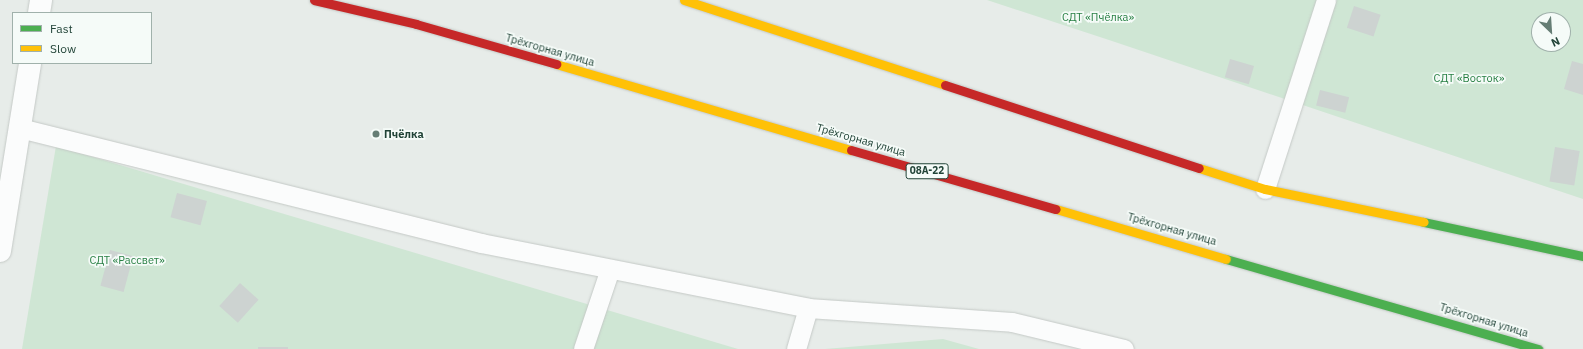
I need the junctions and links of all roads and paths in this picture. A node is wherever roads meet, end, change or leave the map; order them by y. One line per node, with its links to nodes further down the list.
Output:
1 (41, 0): 5 (street)
2 (314, 0): 16 (main road, Трёхгорная улица / 08А-22)
3 (684, 0): 8 (main road)
4 (1326, 0): 8 (lane)
5 (39, 12)
6 (30, 64): 7 (street)
7 (20, 128): 9 (street); 11 (lane)
8 (1265, 189): 10 (main road)
9 (0, 251)
10 (1583, 256)
11 (610, 269): 12 (lane); 13 (lane)
12 (808, 308): 14 (lane); 15 (lane)
13 (583, 349)
14 (796, 349)
15 (1124, 349)
16 (1538, 349)

